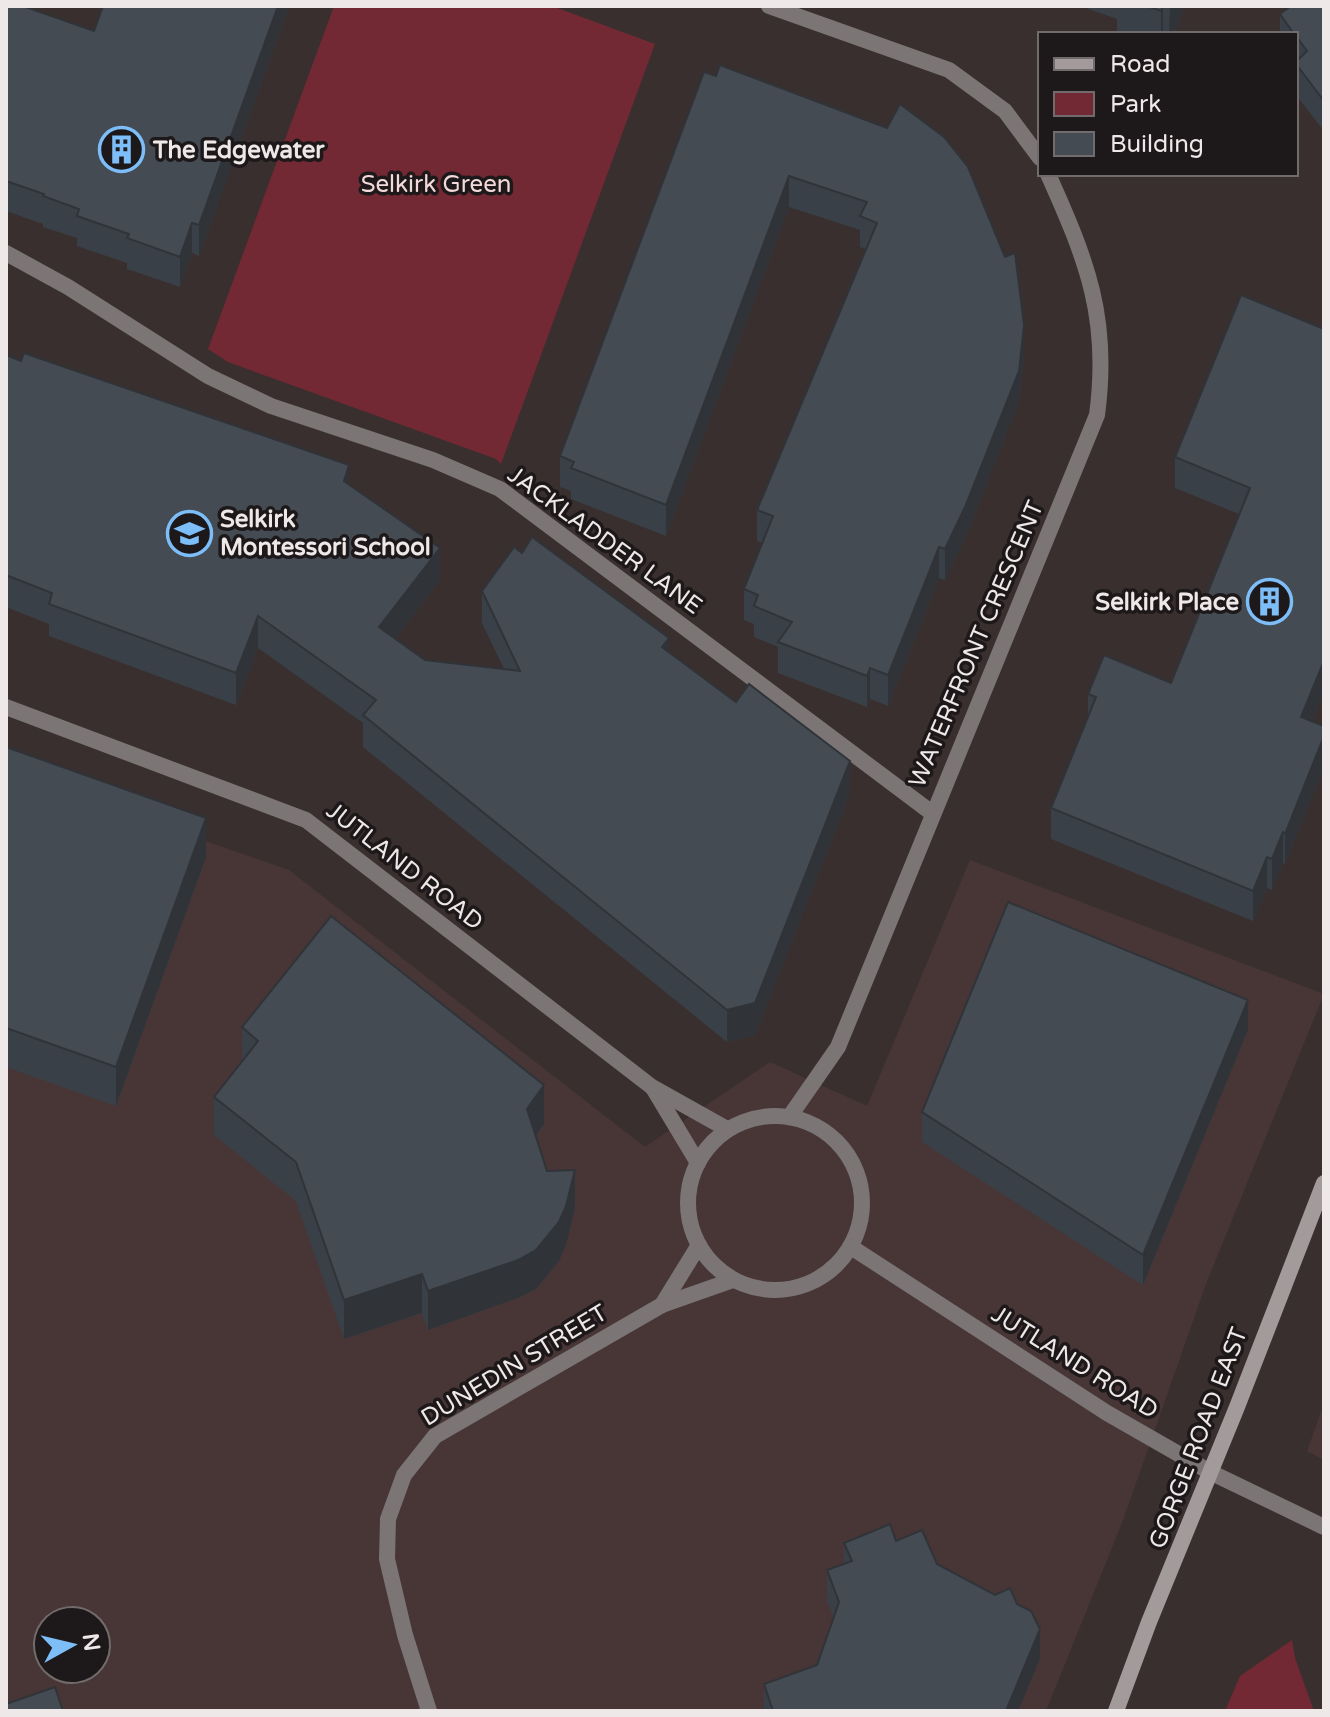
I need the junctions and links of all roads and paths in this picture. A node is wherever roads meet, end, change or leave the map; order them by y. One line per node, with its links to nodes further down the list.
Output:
1 (769, 6): 2 (street)
2 (1038, 155)
3 (1049, 176): 6 (street, WATERFRONT CRESCENT)
4 (6, 253): 6 (street, JACKLADDER LANE)
5 (6, 707): 7 (street, JUTLAND ROAD)
6 (932, 813): 8 (street, WATERFRONT CRESCENT)
7 (652, 1087): 9 (street, JUTLAND ROAD); 10 (street, JUTLAND ROAD)
8 (790, 1116): 9 (street); 13 (street)
9 (727, 1129): 10 (street)
10 (698, 1163): 12 (street)
11 (1324, 1183): 16 (main road, GORGE ROAD EAST)
12 (699, 1245): 14 (street); 15 (street, DUNEDIN STREET)
13 (851, 1247): 14 (street); 16 (street, JUTLAND ROAD)
14 (733, 1280): 15 (street, DUNEDIN STREET)
15 (662, 1305): 18 (street, DUNEDIN STREET)
16 (1210, 1472): 17 (street, JUTLAND ROAD); 19 (main road, GORGE ROAD EAST)
17 (1324, 1527)
18 (429, 1711)
19 (1116, 1711)

